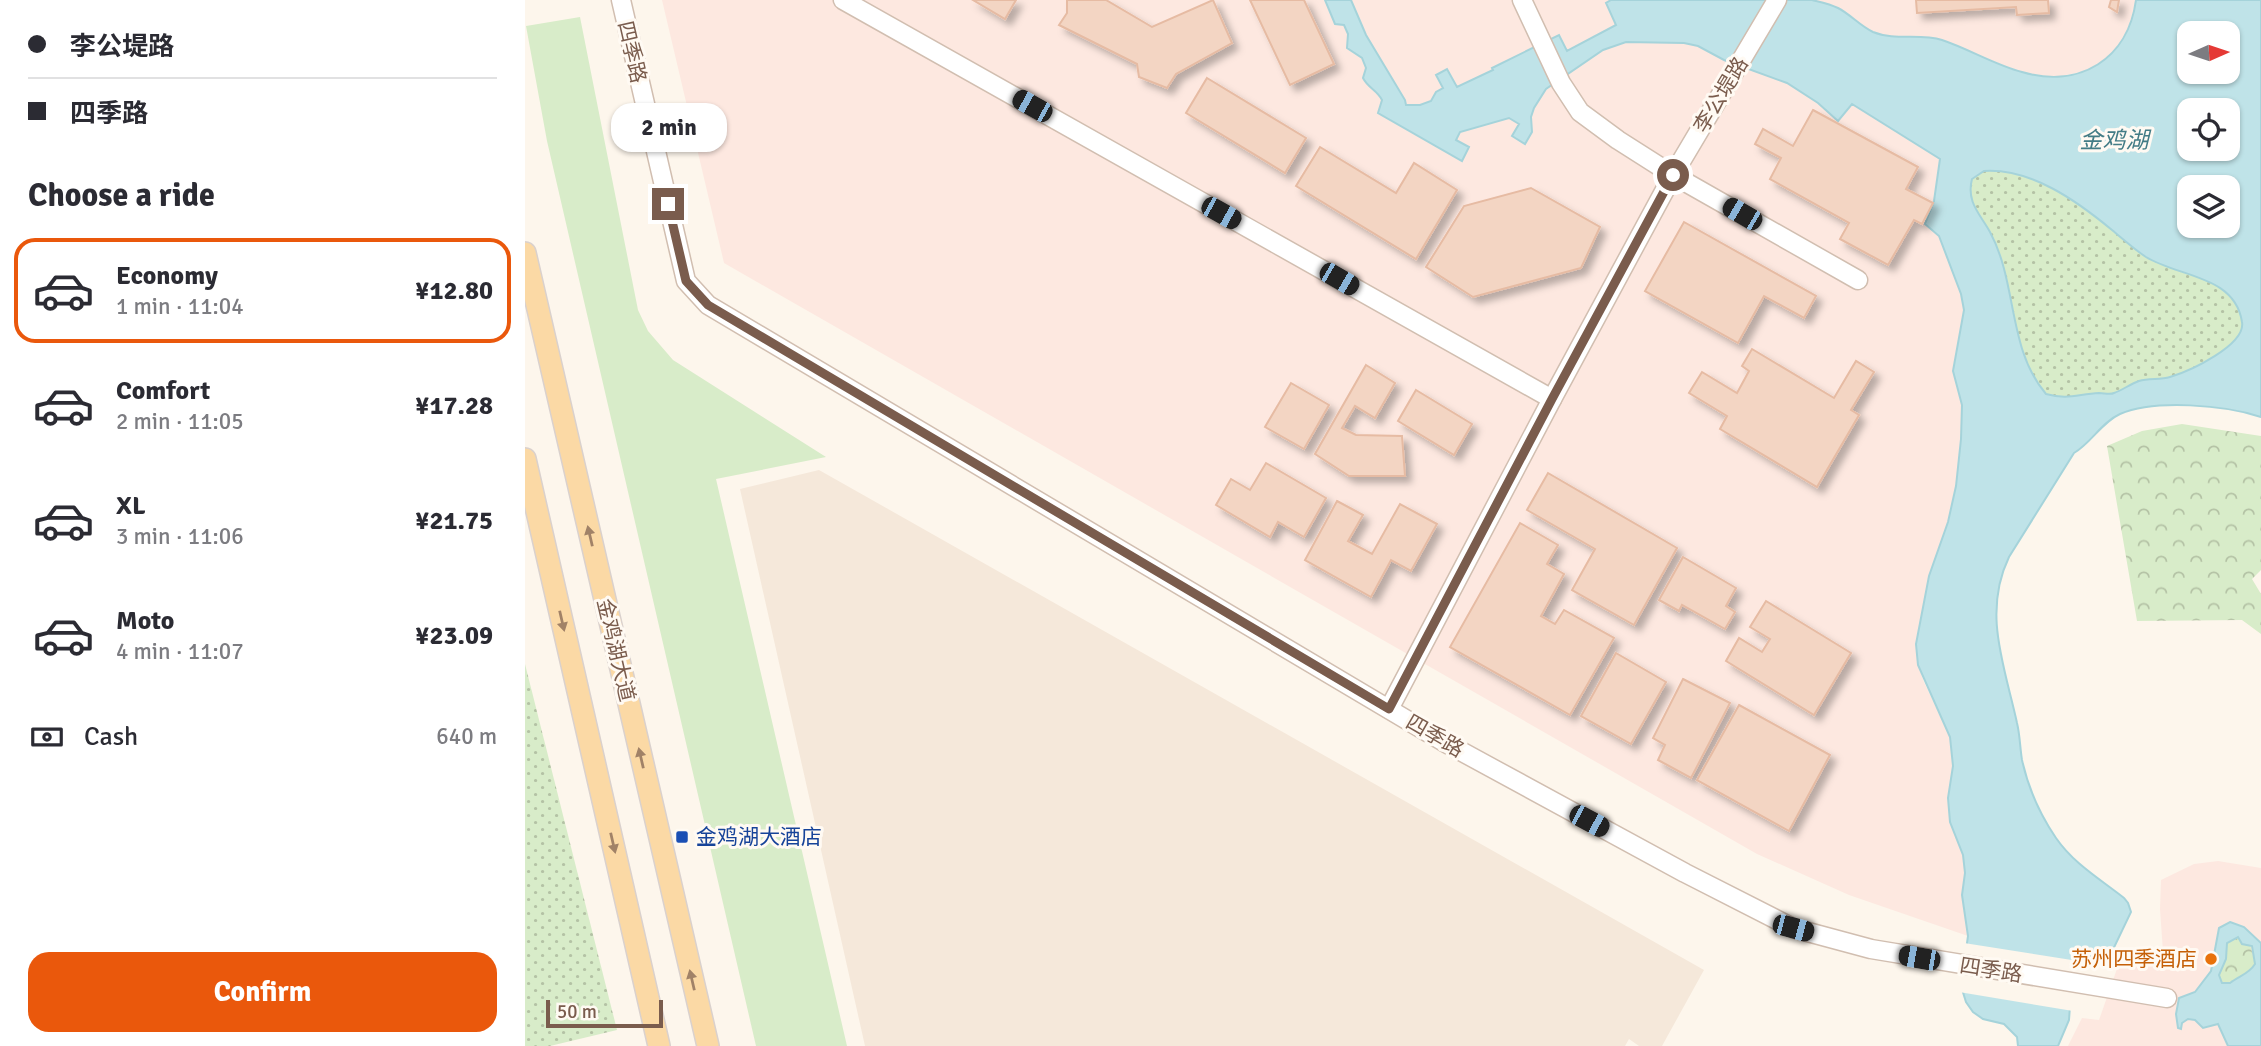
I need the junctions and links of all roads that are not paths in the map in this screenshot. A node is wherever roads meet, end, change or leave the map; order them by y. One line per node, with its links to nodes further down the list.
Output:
1 (621, 0): 10 (street, 四季路)
2 (843, 0): 8 (street)
3 (1522, 0): 5 (street)
4 (1777, 0): 5 (street, 李公堤路)
5 (1673, 175): 7 (street); 8 (street, 李公堤路)
6 (525, 253): 13 (main road, 金鸡湖大道, one-way to 6)
7 (1858, 280)
8 (1552, 399): 10 (street, 李公堤路)
9 (525, 459): 12 (main road, one-way to 12)
10 (1389, 709): 11 (street, 四季路)
11 (2167, 998)
12 (659, 1046)
13 (708, 1046)

